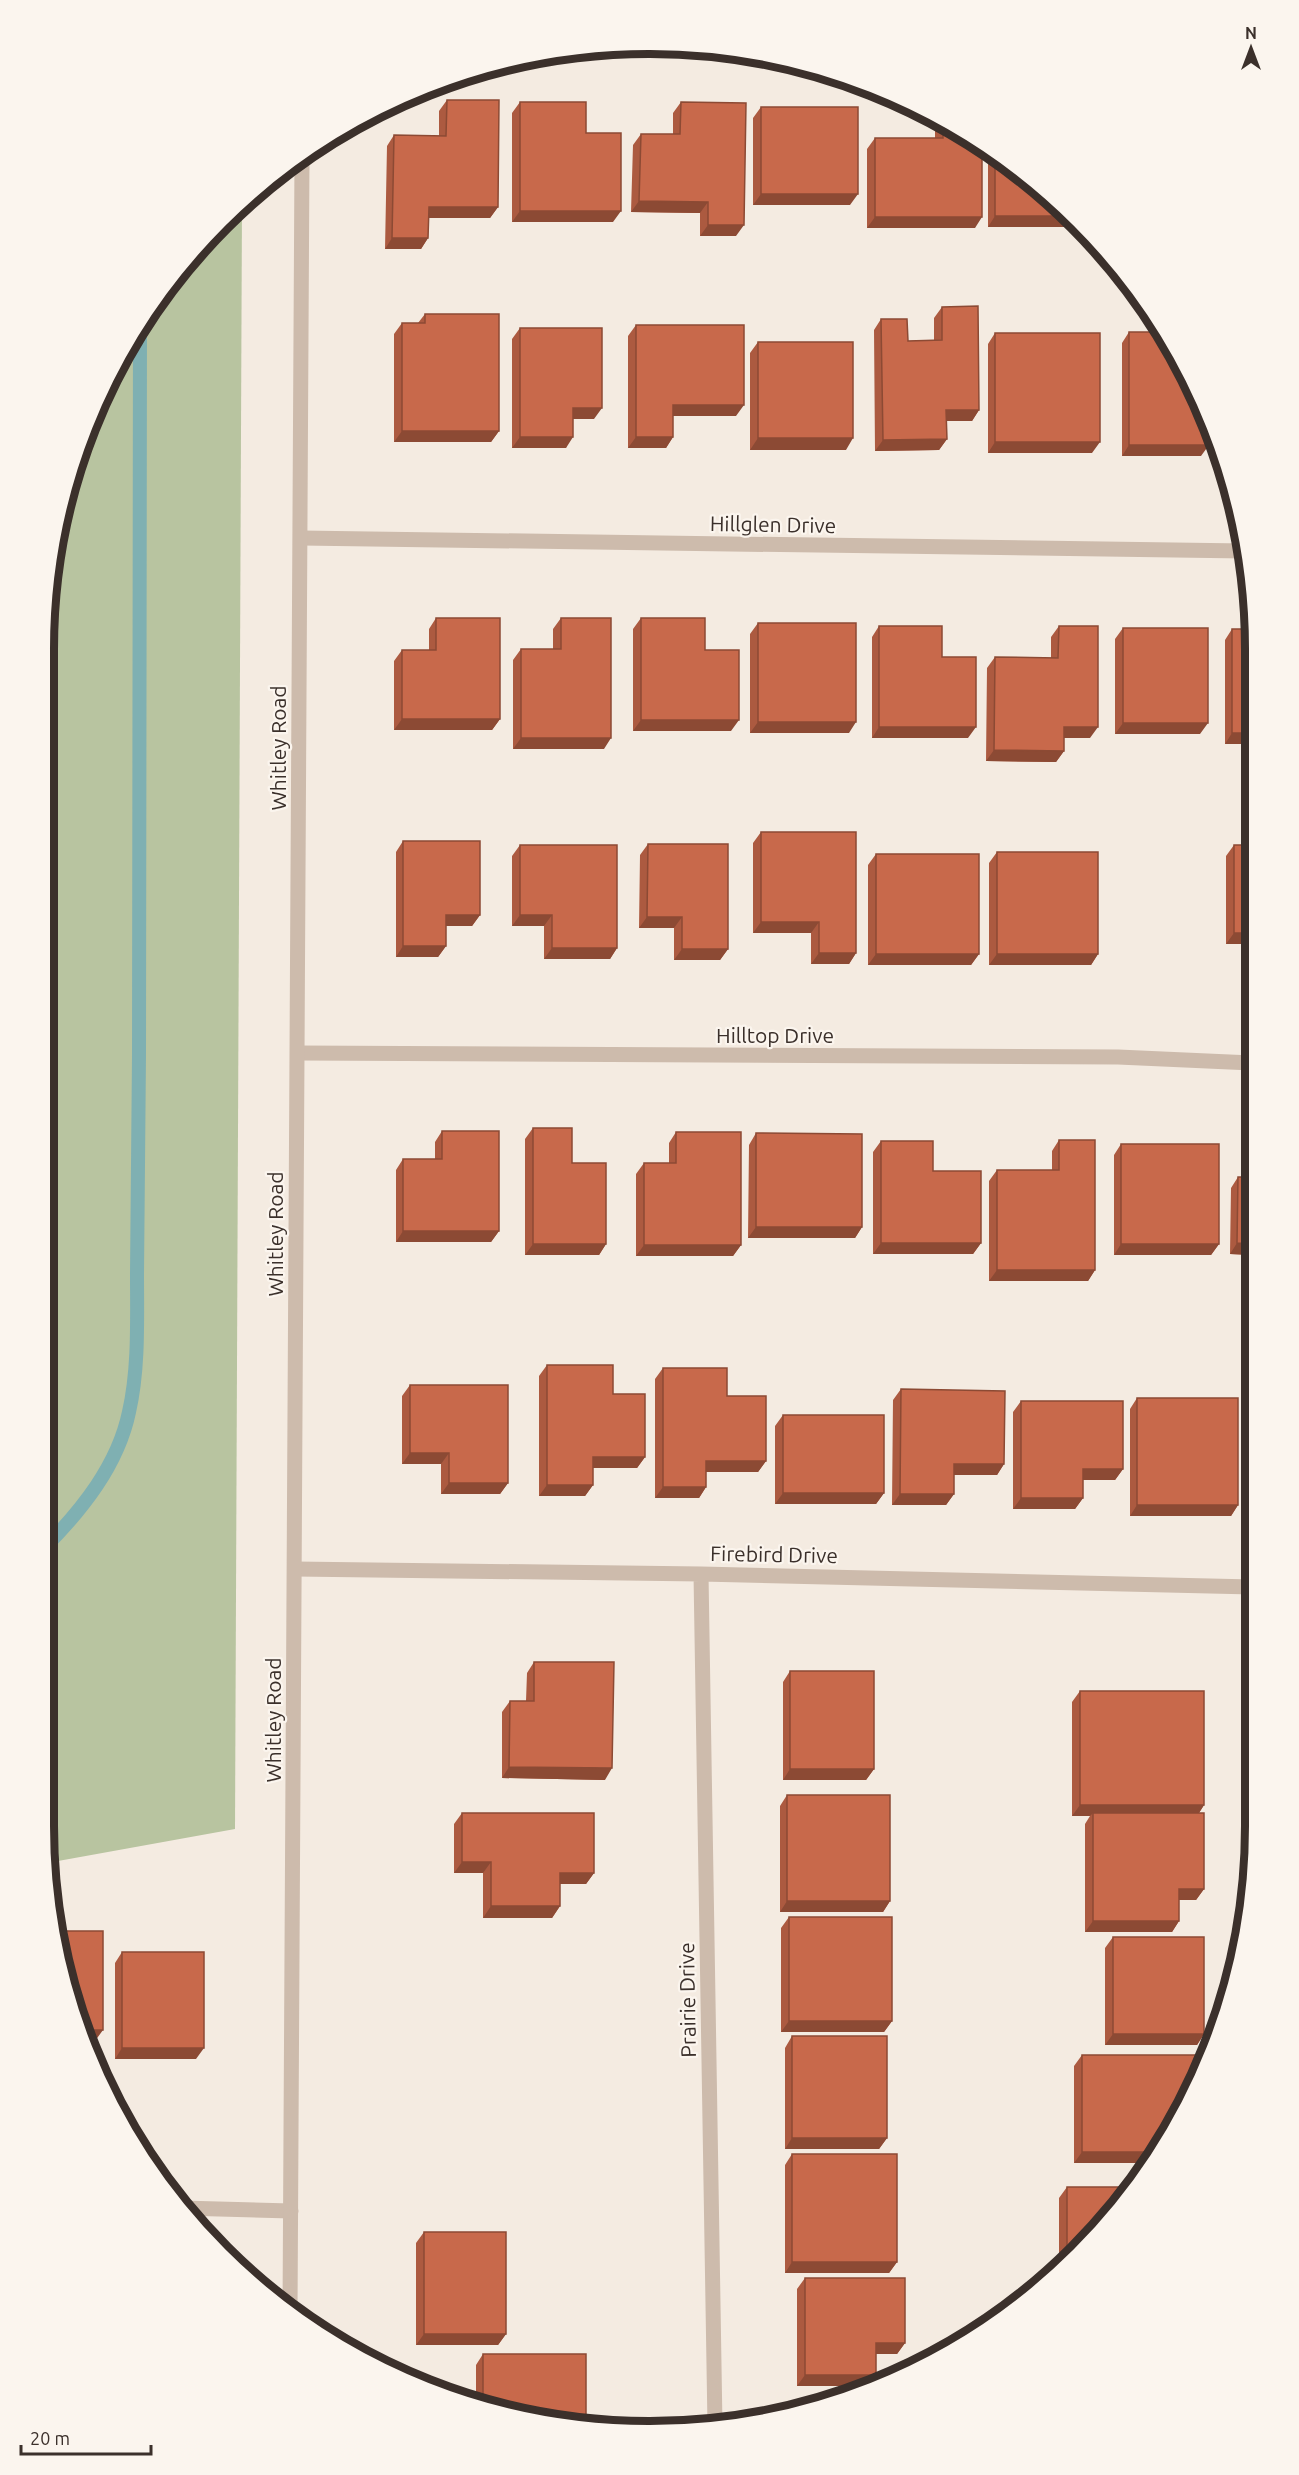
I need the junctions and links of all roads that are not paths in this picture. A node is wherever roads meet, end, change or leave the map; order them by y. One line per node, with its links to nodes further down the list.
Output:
1 (302, 166): 2 (street, Whitley Road)
2 (301, 538): 3 (street, Hillglen Drive); 4 (street, Whitley Road)
3 (1237, 551)
4 (298, 1053): 5 (street, Hilltop Drive); 6 (street, Whitley Road)
5 (1245, 1063)
6 (294, 1569): 7 (street, Firebird Drive); 10 (street, Whitley Road)
7 (701, 1574): 8 (street, Firebird Drive); 12 (street, Prairie Drive)
8 (1245, 1587)
9 (194, 2208): 10 (street)
10 (291, 2211): 11 (street, Whitley Road)
11 (290, 2300)
12 (715, 2417)

